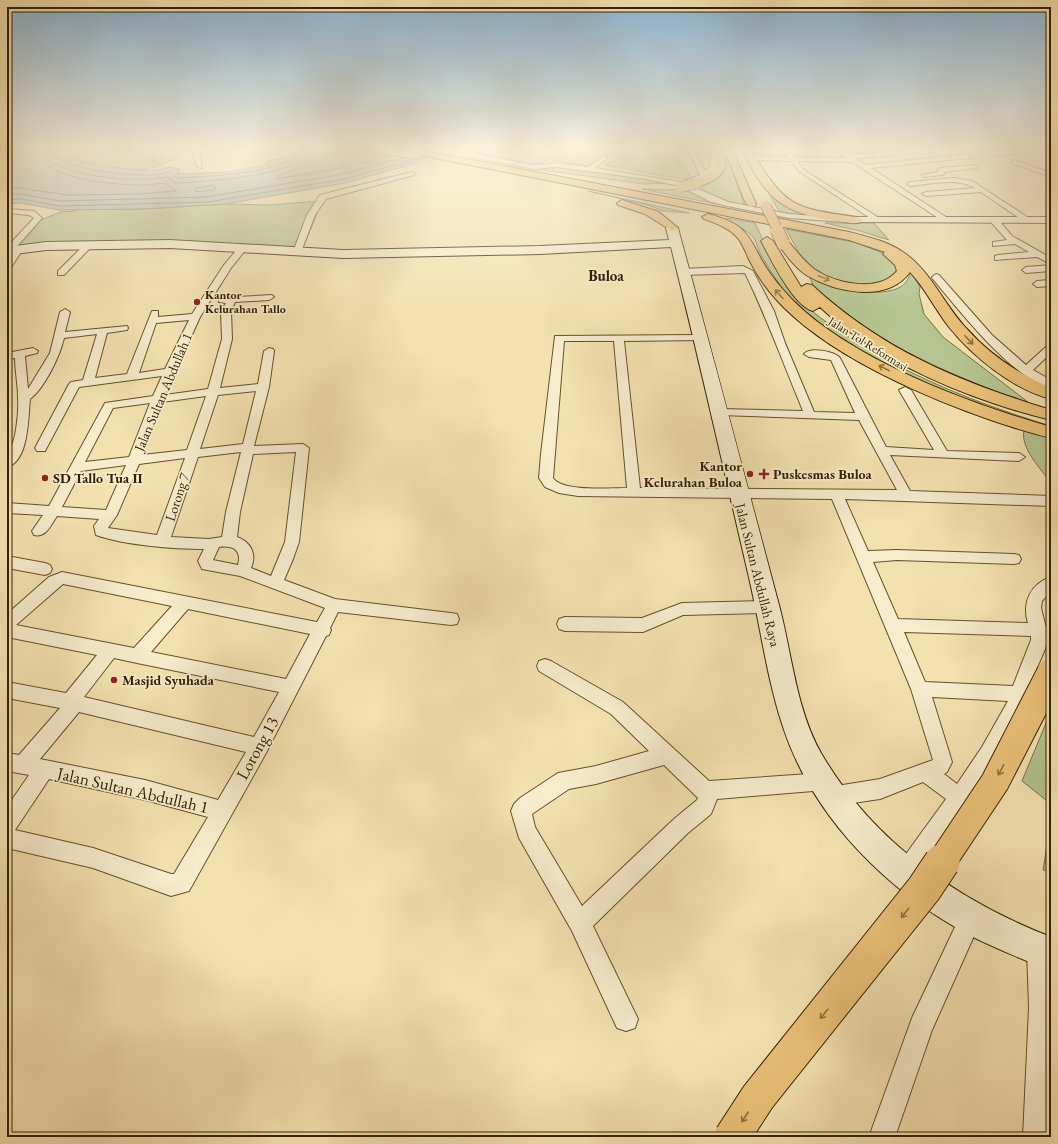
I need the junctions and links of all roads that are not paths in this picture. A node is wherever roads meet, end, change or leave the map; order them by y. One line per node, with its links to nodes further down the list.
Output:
1 (319, 202): 28 (street)
2 (616, 202): 21 (highway)
3 (659, 202): 12 (highway)
4 (679, 202): 64 (highway, one-way to 64)
5 (722, 202): 16 (street)
6 (739, 202): 13 (highway)
7 (750, 202): 72 (highway, Jalan Tol Reformasi)
8 (786, 202): 16 (highway)
9 (849, 202): 17 (street)
10 (918, 202): 15 (street)
11 (1002, 202): 19 (street)
12 (673, 205): 23 (highway, one-way to 12); 73 (highway, one-way to 12)
13 (764, 206): 16 (highway); 23 (highway, Jalan Tol Reformasi, bridge); 64 (highway)
14 (7, 211): 27 (street)
15 (943, 219): 17 (main road); 18 (main road)
16 (857, 220): 17 (main road)
17 (876, 220)
18 (994, 220): 19 (main road); 22 (street)
19 (1028, 220): 20 (main road)
20 (1051, 220)
21 (674, 235): 28 (main road); 35 (main road, Jalan Sultan Abdullah Raya)
22 (1015, 242): 24 (street); 29 (street)
23 (784, 244): 70 (highway, Jalan Tol Reformasi)
24 (996, 244)
25 (89, 245): 26 (main road); 27 (main road); 36 (street)
26 (243, 248): 28 (main road); 42 (street, Jalan Sultan Abdullah 1)
27 (12, 250): 32 (street)
28 (297, 252)
29 (1037, 254): 30 (street); 31 (street)
30 (998, 258)
31 (1051, 261)
32 (7, 267)
33 (1051, 268): 34 (street)
34 (1026, 270)
35 (683, 272): 49 (main road, Jalan Sultan Abdullah Raya); 69 (street)
36 (61, 273)
37 (936, 277): 56 (street)
38 (1051, 283): 39 (street)
39 (1036, 284)
40 (269, 297): 41 (street)
41 (232, 299): 42 (street); 63 (street, Lorong 7)
42 (206, 301): 44 (street, Jalan Sultan Abdullah 1)
43 (65, 312): 47 (street)
44 (195, 317): 57 (street, Jalan Sultan Abdullah 1); 58 (street)
45 (123, 328): 46 (street)
46 (103, 330): 47 (street); 59 (street)
47 (58, 336): 65 (street)
48 (619, 338): 49 (street); 83 (street); 83 (street)
49 (700, 338): 68 (main road, Jalan Sultan Abdullah Raya)
50 (1051, 348): 56 (street)
51 (33, 351): 53 (street)
52 (269, 351): 61 (street)
53 (20, 353): 55 (street); 65 (street)
54 (809, 354): 71 (street)
55 (7, 356)
56 (1026, 370): 60 (street)
57 (171, 372): 58 (street); 66 (street, Jalan Sultan Abdullah 1)
58 (126, 376): 59 (street); 67 (street)
59 (88, 382): 74 (street)
60 (1051, 385)
61 (263, 387): 63 (street); 75 (street)
62 (905, 390): 78 (street)
63 (213, 392): 66 (street); 77 (street, Lorong 7)
64 (1051, 393)
65 (24, 398): 81 (street)
66 (158, 399): 67 (street); 80 (street, Jalan Sultan Abdullah 1)
67 (109, 405): 82 (street)
68 (720, 412): 69 (street); 84 (main road, Jalan Sultan Abdullah Raya)
69 (810, 415): 71 (street)
70 (1051, 415)
71 (864, 417): 76 (street)
72 (1051, 424)
73 (1051, 433)
74 (40, 448)
75 (248, 449): 77 (street); 93 (street); 101 (street)
76 (882, 451): 78 (street); 86 (street)
77 (191, 452): 80 (street); 92 (street, Lorong 7)
78 (943, 455): 79 (street)
79 (1019, 457)
80 (134, 460): 82 (street); 90 (street, Jalan Sultan Abdullah 1)
81 (7, 463)
82 (76, 467): 89 (street)
83 (634, 493): 84 (street)
84 (738, 493): 85 (street); 104 (main road, Jalan Sultan Abdullah Raya)
85 (837, 494): 86 (street); 95 (street)
86 (906, 495): 87 (street)
87 (1051, 501)
88 (7, 508): 89 (street)
89 (53, 512): 90 (street); 91 (street)
90 (110, 515): 92 (street, Jalan Sultan Abdullah 1)
91 (39, 531)
92 (162, 541): 94 (street, Jalan Sultan Abdullah 1)
93 (229, 541): 94 (street, Jalan Sultan Abdullah 1); 99 (street)
94 (214, 544): 99 (street)
95 (864, 557): 96 (street); 108 (street)
96 (1014, 559)
97 (7, 562): 98 (street)
98 (45, 569)
99 (246, 573): 101 (street)
100 (1051, 583): 111 (street)
101 (274, 584): 103 (street)
102 (184, 603): 106 (street); 110 (street); 113 (street)
103 (334, 606): 105 (street); 110 (street, Lorong 13)
104 (768, 607): 107 (street); 126 (main road, Jalan Sultan Abdullah Raya)
105 (452, 619)
106 (7, 624)
107 (565, 624)
108 (893, 625): 111 (street); 117 (street)
109 (7, 630): 112 (street)
110 (322, 630): 116 (street, Lorong 13)
111 (1038, 630): 119 (street)
112 (110, 651): 113 (street); 120 (street, Jalan Sultan Abdullah 1)
113 (137, 656): 116 (street)
114 (545, 666): 122 (street)
115 (1051, 673): 137 (highway, one-way to 137, bridge)
116 (290, 687): 121 (street, Lorong 13)
117 (920, 689): 119 (street); 125 (street)
118 (7, 690): 120 (street)
119 (1020, 694): 128 (street)
120 (72, 702): 121 (street); 123 (street, Jalan Sultan Abdullah 1)
121 (259, 746): 129 (street, Lorong 13)
122 (667, 755): 127 (street); 134 (street)
123 (15, 764): 124 (street, Jalan Sultan Abdullah 1)
124 (44, 770): 129 (street, Jalan Sultan Abdullah 1); 130 (street, Jalan Sultan Abdullah 1)
125 (926, 772): 126 (street); 128 (street)
126 (828, 789): 127 (street); 132 (main road, Jalan Sultan Abdullah Raya)
127 (705, 791): 134 (street)
128 (959, 797): 132 (street)
129 (222, 811): 131 (street, Lorong 13)
130 (7, 824)
131 (7, 838)
132 (906, 873): 133 (main road, Jalan Sultan Abdullah Raya)
133 (971, 918): 135 (main road, Jalan Sultan Abdullah Raya); 138 (street)
134 (580, 923): 136 (street)
135 (1044, 952): 139 (street)
136 (626, 1019)
137 (732, 1137)
138 (882, 1137)
139 (1036, 1137)

